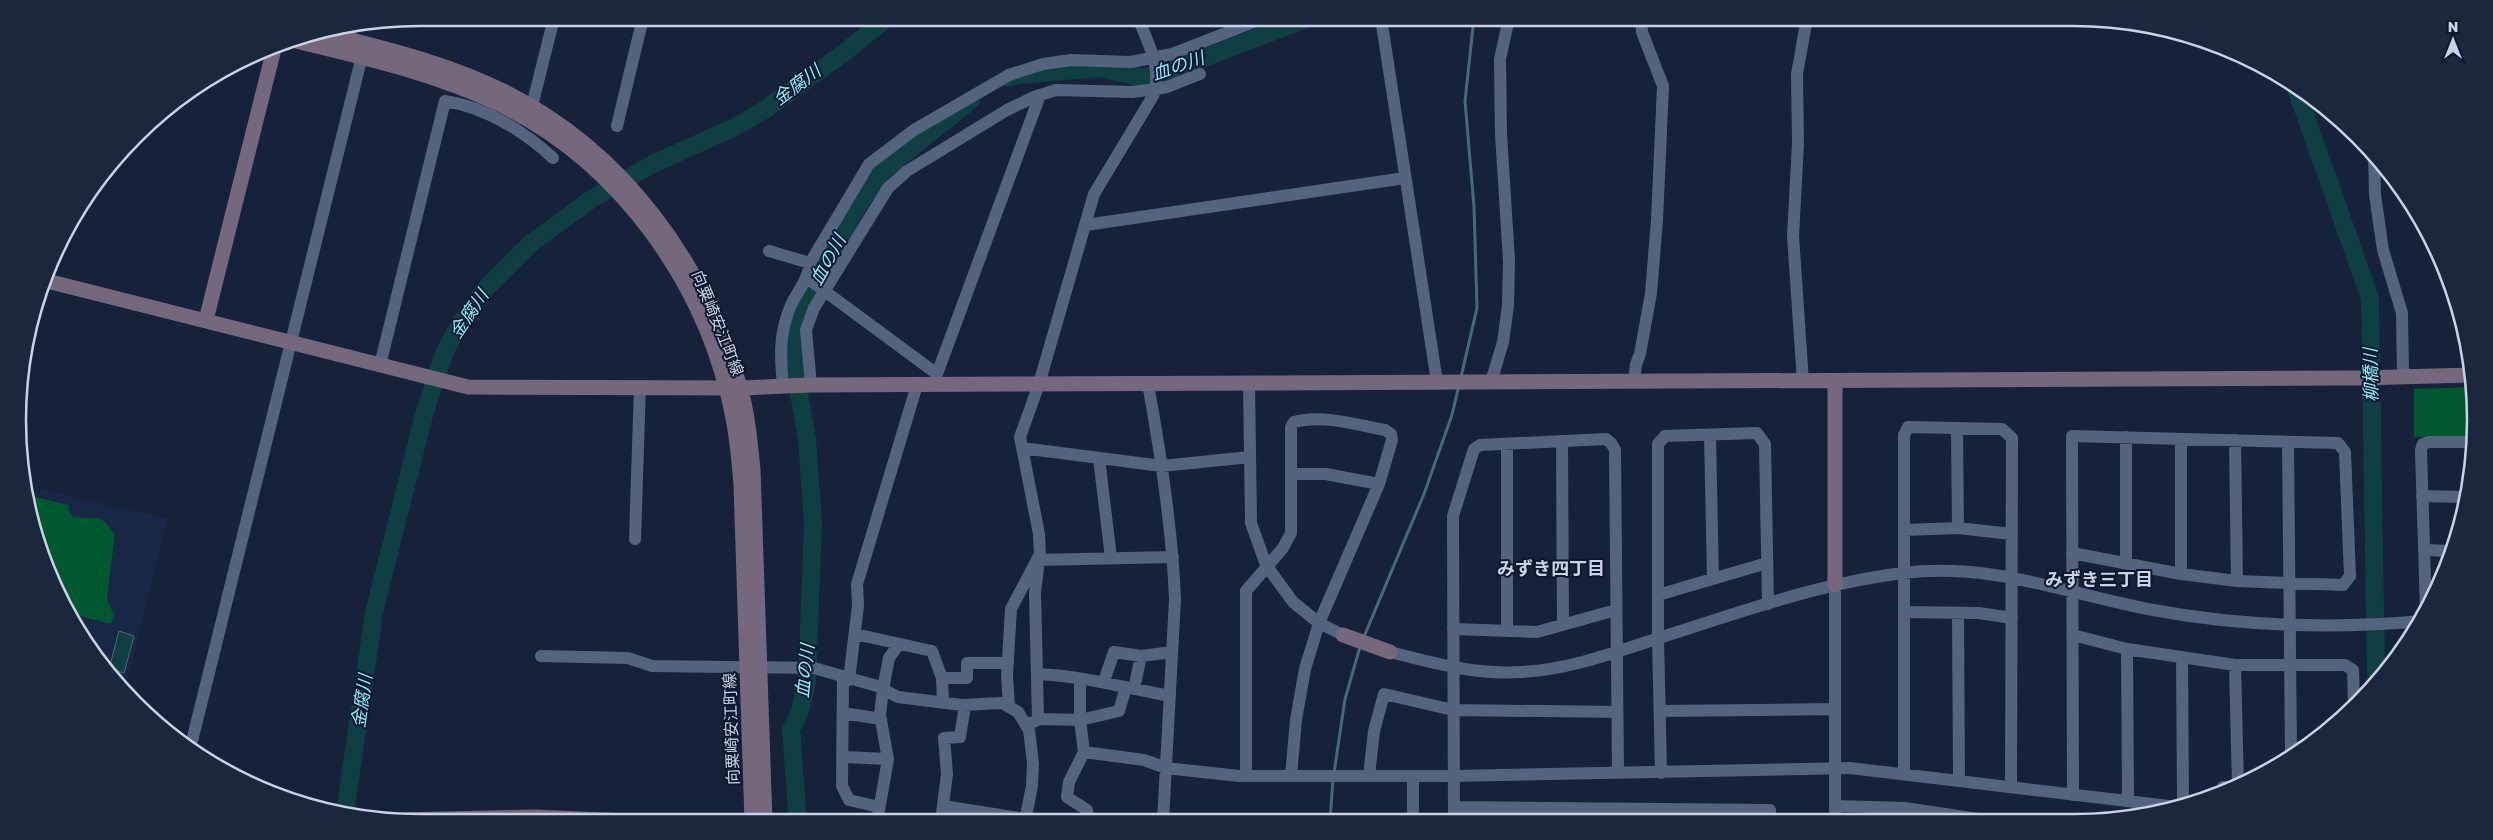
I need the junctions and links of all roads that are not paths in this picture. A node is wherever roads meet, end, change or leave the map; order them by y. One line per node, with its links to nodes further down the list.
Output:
1 (552, 26): 19 (street)
2 (641, 26): 18 (street)
3 (1141, 26): 13 (street)
4 (1244, 26): 13 (street)
5 (1382, 26): 22 (street)
6 (1507, 26): 38 (street)
7 (1642, 26): 39 (street)
8 (1806, 26): 35 (street)
9 (334, 36): 17 (street, 向粟崎安江町線)
10 (306, 43): 12 (street, 向粟崎安江町線)
11 (273, 55): 29 (street)
12 (362, 56): 17 (street, 向粟崎安江町線); 30 (street)
13 (1155, 61): 15 (street); 25 (street)
14 (1200, 74): 15 (street)
15 (1157, 87): 16 (street); 23 (street)
16 (1040, 96): 28 (street); 34 (street)
17 (505, 100): 47 (street, 向粟崎安江町線)
18 (617, 126)
19 (524, 135): 20 (street); 31 (street)
20 (553, 158)
21 (2374, 167): 33 (street)
22 (1406, 178): 23 (street); 37 (street)
23 (1086, 225): 41 (street)
24 (769, 251): 25 (street)
25 (810, 263): 26 (street)
26 (808, 278): 28 (street); 46 (street)
27 (51, 282): 29 (street)
28 (826, 290): 34 (street); 43 (street)
29 (206, 320): 30 (street)
30 (291, 342): 31 (street); 136 (street)
31 (380, 365): 45 (street)
32 (2464, 375): 33 (street)
33 (2396, 377): 36 (street)
34 (935, 380): 41 (street); 44 (street)
35 (1803, 381): 36 (street); 39 (street)
36 (1835, 381): 84 (street)
37 (1443, 382): 38 (street); 40 (street)
38 (1491, 382): 39 (street)
39 (1634, 382)
40 (1248, 383): 42 (street); 58 (street)
41 (1039, 384): 42 (street); 57 (street)
42 (1148, 384): 60 (street)
43 (811, 385): 44 (street); 46 (street)
44 (917, 385): 99 (street)
45 (640, 386): 47 (street); 68 (street)
46 (784, 386): 47 (street)
47 (733, 388): 114 (street, 向粟崎安江町線)
48 (1957, 428): 65 (street); 66 (street); 67 (street)
49 (1710, 434): 76 (street); 81 (street); 86 (street)
50 (2126, 437): 51 (street); 71 (street); 75 (street)
51 (2181, 439): 52 (street); 79 (street)
52 (2235, 440): 54 (street); 82 (street)
53 (1562, 441): 56 (street); 89 (street); 96 (street)
54 (2288, 442): 83 (street); 83 (street)
55 (2466, 442): 63 (street)
56 (1507, 444): 97 (street); 98 (street)
57 (1022, 448): 59 (street); 74 (street)
58 (1250, 457): 60 (street); 77 (street)
59 (1099, 458): 60 (street); 73 (street)
60 (1162, 466): 72 (street)
61 (1291, 474): 62 (street); 62 (street); 77 (street)
62 (1379, 484): 94 (street)
63 (2422, 496): 64 (street); 69 (street)
64 (2459, 497)
65 (1958, 528): 66 (street); 67 (street)
66 (1904, 530): 78 (street)
67 (2012, 534): 80 (street)
68 (636, 539)
69 (2424, 550): 70 (street); 87 (street)
70 (2445, 551)
71 (2072, 553): 75 (street); 85 (street)
72 (1173, 557): 73 (street); 105 (street)
73 (1111, 558): 74 (street)
74 (1038, 560): 111 (street); 116 (street)
75 (2126, 563): 79 (street)
76 (1767, 564): 81 (street); 88 (street)
77 (1266, 566): 94 (street); 146 (street)
78 (1904, 573): 80 (street); 84 (street); 90 (street)
79 (2181, 574): 82 (street)
80 (2012, 576): 85 (street); 92 (street)
81 (1713, 579): 86 (street)
82 (2237, 581): 83 (street)
83 (2290, 583): 95 (street)
84 (1835, 585): 88 (street); 128 (street)
85 (2072, 591): 95 (street); 101 (street)
86 (1658, 595): 102 (street)
87 (2425, 595)
88 (1768, 604): 102 (street)
89 (1616, 610): 96 (street); 107 (street)
90 (1904, 612): 91 (street); 145 (street)
91 (1958, 613): 92 (street); 152 (street)
92 (2012, 618): 153 (street)
93 (2411, 621): 95 (street)
94 (1319, 623): 100 (street); 147 (street)
95 (2290, 624): 113 (street)
96 (1563, 625): 98 (street)
97 (1453, 629): 98 (street); 115 (street)
98 (1507, 631)
99 (854, 634): 103 (street); 119 (street)
100 (1343, 635): 106 (street)
101 (2073, 635): 104 (street); 154 (street)
102 (1658, 638): 107 (street); 130 (street)
103 (899, 644): 117 (street); 122 (street)
104 (2127, 648): 110 (street); 156 (street)
105 (1172, 652): 109 (street); 124 (street)
106 (1390, 652): 115 (street)
107 (1616, 652): 115 (street); 131 (street)
108 (541, 656): 114 (street)
109 (1141, 656): 120 (street); 121 (street)
110 (2182, 657): 112 (street); 155 (street)
111 (1008, 663): 117 (street); 127 (street)
112 (2235, 665): 113 (street); 151 (street)
113 (2290, 665): 123 (street); 137 (street)
114 (754, 667): 119 (street); 162 (street, 向粟崎安江町線); 163 (street, 向粟崎安江町線)
115 (1453, 668): 129 (street)
116 (1038, 674): 118 (street); 135 (street)
117 (942, 678): 125 (street)
118 (1080, 678): 120 (street); 134 (street)
119 (846, 679): 122 (street); 132 (street)
120 (1104, 681): 121 (street)
121 (1130, 688): 124 (street); 134 (street)
122 (883, 689): 125 (street); 133 (street)
123 (2354, 695)
124 (1170, 696): 141 (street)
125 (943, 702): 126 (street)
126 (964, 705): 127 (street); 158 (street)
127 (1008, 707): 135 (street)
128 (1835, 709): 130 (street); 142 (street)
129 (1453, 710): 131 (street); 148 (street); 150 (street)
130 (1660, 710): 144 (street)
131 (1617, 712): 143 (street)
132 (843, 713): 133 (street); 139 (street)
133 (881, 718): 140 (street)
134 (1080, 720): 135 (street); 138 (street)
135 (1032, 723): 167 (street)
136 (192, 741)
137 (2291, 748)
138 (1084, 752): 141 (street); 168 (street)
139 (842, 757): 140 (street); 161 (street)
140 (888, 759): 161 (street)
141 (1166, 768): 146 (street); 169 (street)
142 (1835, 769): 144 (street); 145 (street); 159 (street)
143 (1618, 772): 144 (street); 150 (street)
144 (1661, 773)
145 (1904, 774): 152 (street)
146 (1246, 775): 147 (street)
147 (1290, 776): 148 (street)
148 (1369, 776): 149 (street)
149 (1413, 776): 150 (street); 170 (street)
150 (1454, 776): 160 (street)
151 (2238, 777)
152 (1959, 781): 153 (street)
153 (2011, 787): 154 (street)
154 (2073, 795): 156 (street)
155 (2183, 798)
156 (2128, 801): 157 (street)
157 (2156, 804)
158 (942, 806): 165 (street); 166 (street)
159 (1835, 806): 177 (street); 178 (street)
160 (1454, 807): 171 (street); 172 (street)
161 (879, 808): 164 (street)
162 (752, 814)
163 (764, 814)
164 (878, 814)
165 (941, 814)
166 (989, 814)
167 (1027, 814)
168 (1087, 814)
169 (1163, 814)
170 (1412, 814)
171 (1454, 814)
172 (1520, 814): 173 (street)
173 (1582, 814): 174 (street)
174 (1646, 814)
175 (1721, 814): 176 (street)
176 (1770, 814)
177 (1835, 814)
178 (1945, 814)

